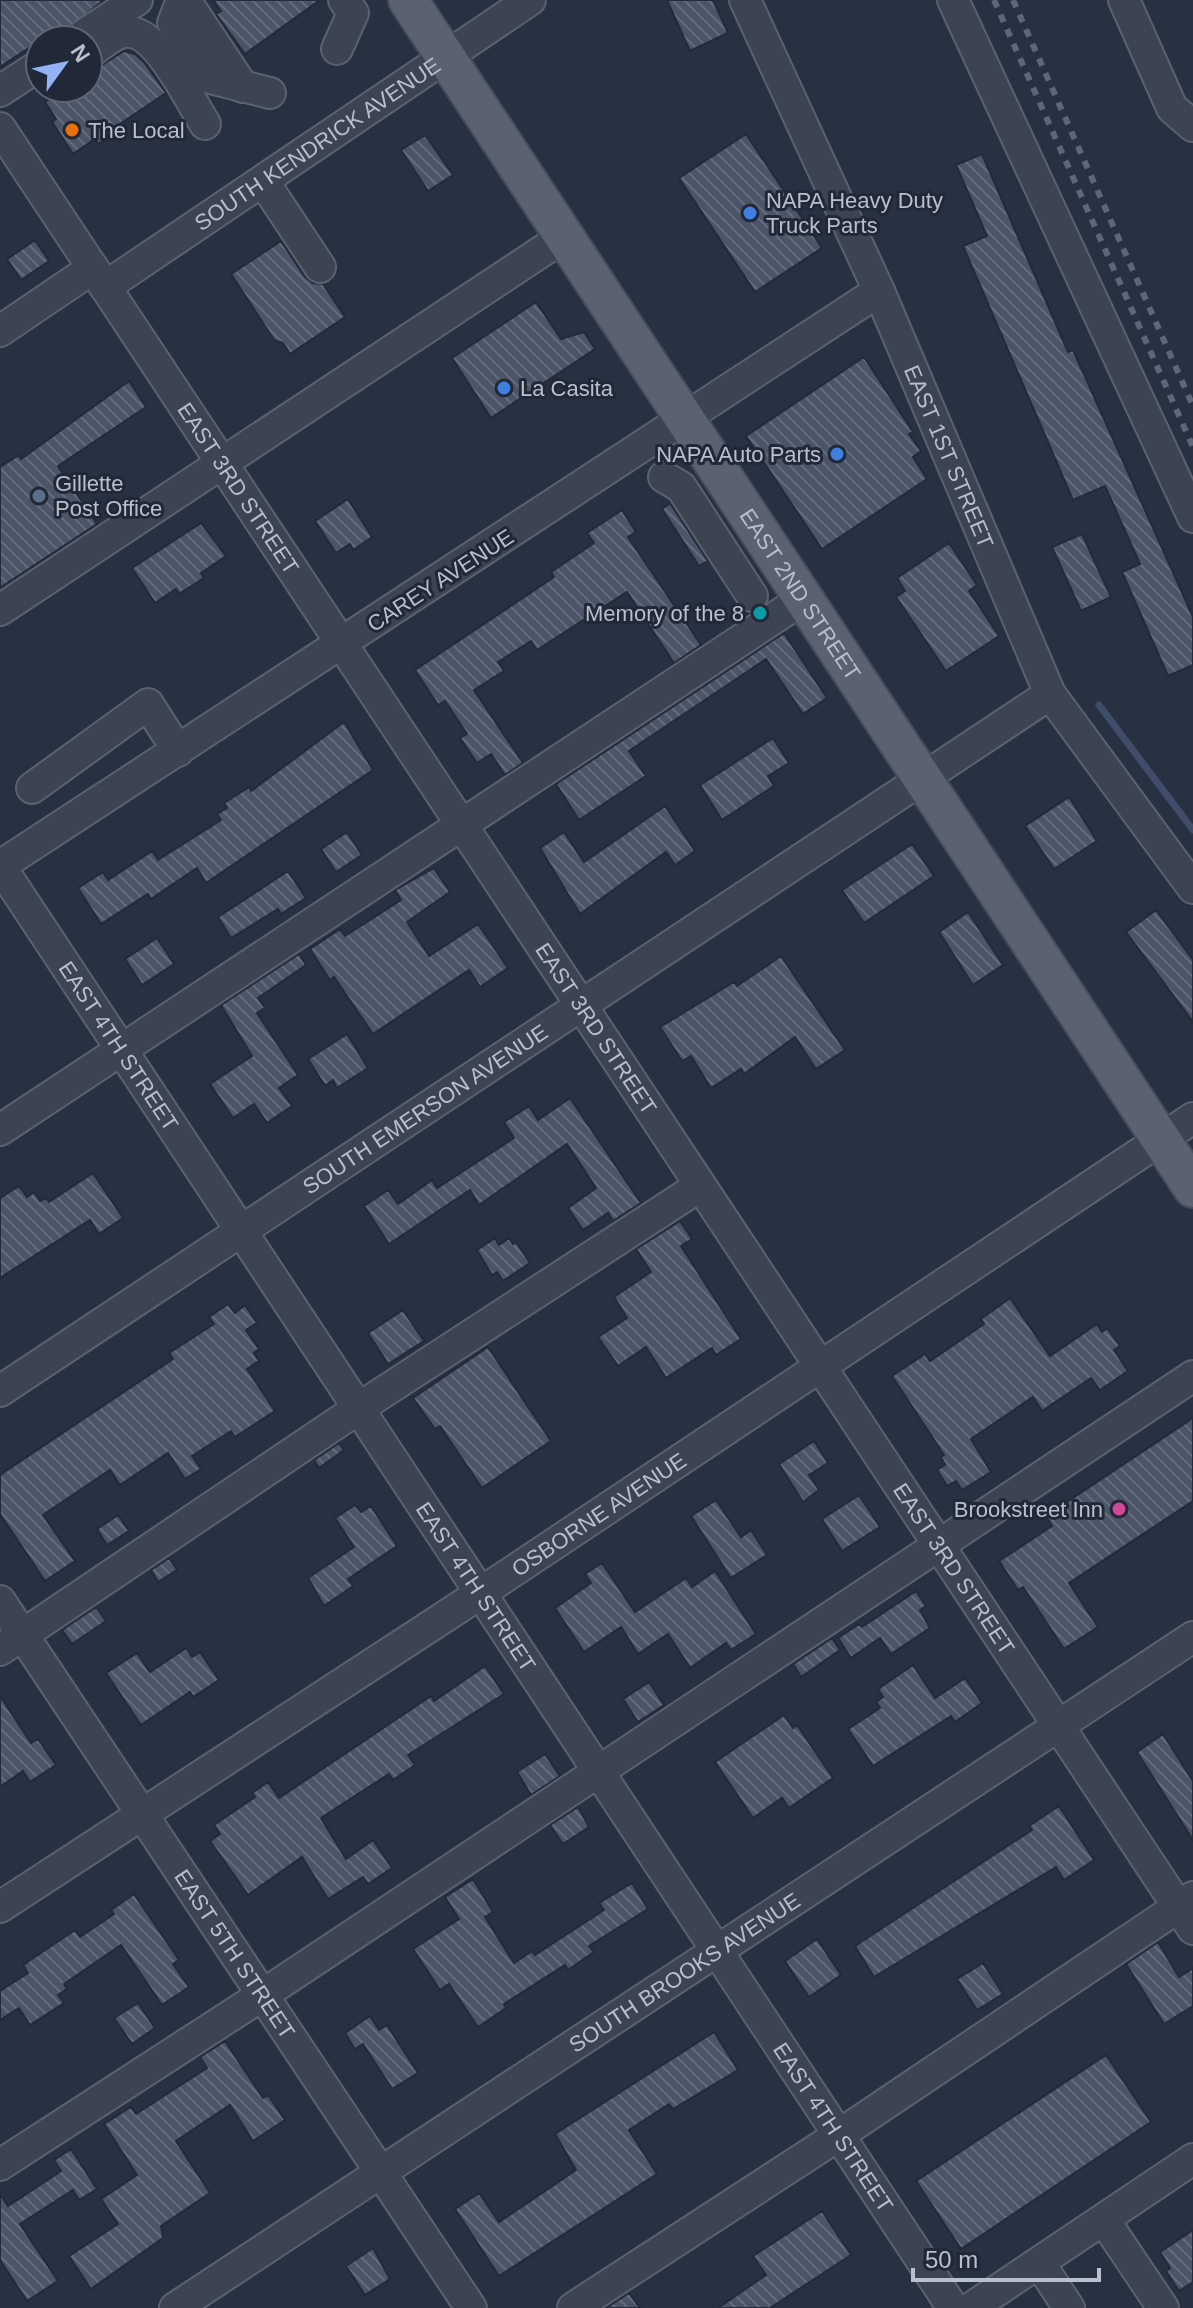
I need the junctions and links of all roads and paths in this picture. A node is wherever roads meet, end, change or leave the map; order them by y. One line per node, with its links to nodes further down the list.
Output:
1 (137, 0): 9 (street)
2 (184, 0): 13 (street)
3 (344, 0): 11 (street)
4 (408, 0): 12 (main road, EAST 2ND STREET)
5 (530, 0): 12 (street, SOUTH KENDRICK AVENUE)
6 (745, 0): 21 (street, EAST 1ST STREET)
7 (953, 0): 26 (street)
8 (1124, 0): 15 (street)
9 (101, 24)
10 (104, 44): 14 (street)
11 (337, 49)
12 (446, 58): 17 (street, SOUTH KENDRICK AVENUE); 18 (main road, EAST 2ND STREET)
13 (257, 90)
14 (205, 124)
15 (1193, 126)
16 (0, 128): 20 (street, EAST 3RD STREET)
17 (263, 181): 19 (street); 20 (street, SOUTH KENDRICK AVENUE)
18 (565, 236): 23 (main road, EAST 2ND STREET); 24 (street)
19 (320, 267)
20 (99, 277): 22 (street, SOUTH KENDRICK AVENUE); 24 (street, EAST 3RD STREET)
21 (879, 291): 23 (street, CAREY AVENUE); 31 (street, EAST 1ST STREET)
22 (0, 331)
23 (685, 419): 28 (main road, EAST 2ND STREET); 30 (street, CAREY AVENUE)
24 (221, 461): 29 (street); 30 (street, EAST 3RD STREET)
25 (664, 477): 27 (street)
26 (1193, 517)
27 (752, 596)
28 (803, 599): 33 (main road, EAST 2ND STREET); 35 (street)
29 (0, 610)
30 (342, 644): 32 (street, CAREY AVENUE); 35 (street, EAST 3RD STREET)
31 (1050, 694): 33 (street, SOUTH EMERSON AVENUE); 37 (street, EAST 1ST STREET)
32 (178, 751): 34 (street); 36 (street, CAREY AVENUE)
33 (924, 779): 38 (street, SOUTH EMERSON AVENUE); 42 (main road, EAST 2ND STREET)
34 (32, 788)
35 (461, 824): 38 (street, EAST 3RD STREET); 39 (street)
36 (0, 866): 39 (street, EAST 4TH STREET)
37 (1193, 888)
38 (581, 1006): 43 (street, EAST 3RD STREET); 45 (street, SOUTH EMERSON AVENUE)
39 (120, 1048): 41 (street); 45 (street, EAST 4TH STREET)
40 (1193, 1118): 42 (street, OSBORNE AVENUE)
41 (2, 1124)
42 (1161, 1140): 44 (main road, EAST 2ND STREET); 46 (street, OSBORNE AVENUE)
43 (700, 1186): 46 (street, EAST 3RD STREET); 49 (street)
44 (1193, 1188)
45 (240, 1231): 48 (street, SOUTH EMERSON AVENUE); 49 (street, EAST 4TH STREET)
46 (820, 1365): 50 (street, EAST 3RD STREET); 51 (street, OSBORNE AVENUE)
47 (1193, 1376): 50 (street)
48 (0, 1391)
49 (359, 1408): 51 (street, EAST 4TH STREET); 54 (street)
50 (939, 1545): 55 (street, EAST 3RD STREET); 56 (street)
51 (481, 1592): 56 (street, EAST 4TH STREET); 57 (street, OSBORNE AVENUE)
52 (0, 1601): 54 (street, EAST 5TH STREET)
53 (1193, 1637): 55 (street, SOUTH BROOKS AVENUE)
54 (12, 1642): 57 (street, EAST 5TH STREET)
55 (1059, 1726): 59 (street, EAST 3RD STREET); 60 (street, SOUTH BROOKS AVENUE)
56 (598, 1770): 60 (street, EAST 4TH STREET); 61 (street)
57 (144, 1813): 58 (street, OSBORNE AVENUE); 61 (street, EAST 5TH STREET)
58 (0, 1907)
59 (1188, 1911): 62 (street)
60 (716, 1951): 62 (street, EAST 4TH STREET); 65 (street, SOUTH BROOKS AVENUE)
61 (264, 1994): 64 (street); 65 (street, EAST 5TH STREET)
62 (839, 2135): 70 (street); 71 (street, EAST 4TH STREET)
63 (1193, 2159): 66 (street)
64 (0, 2165)
65 (380, 2172): 68 (street, SOUTH BROOKS AVENUE); 69 (street, EAST 5TH STREET)
66 (1104, 2220): 67 (street); 74 (street)
67 (1040, 2264): 72 (street); 73 (street)
68 (175, 2308)
69 (471, 2308)
70 (573, 2308)
71 (953, 2308)
72 (971, 2308)
73 (1069, 2308)
74 (1163, 2308)

